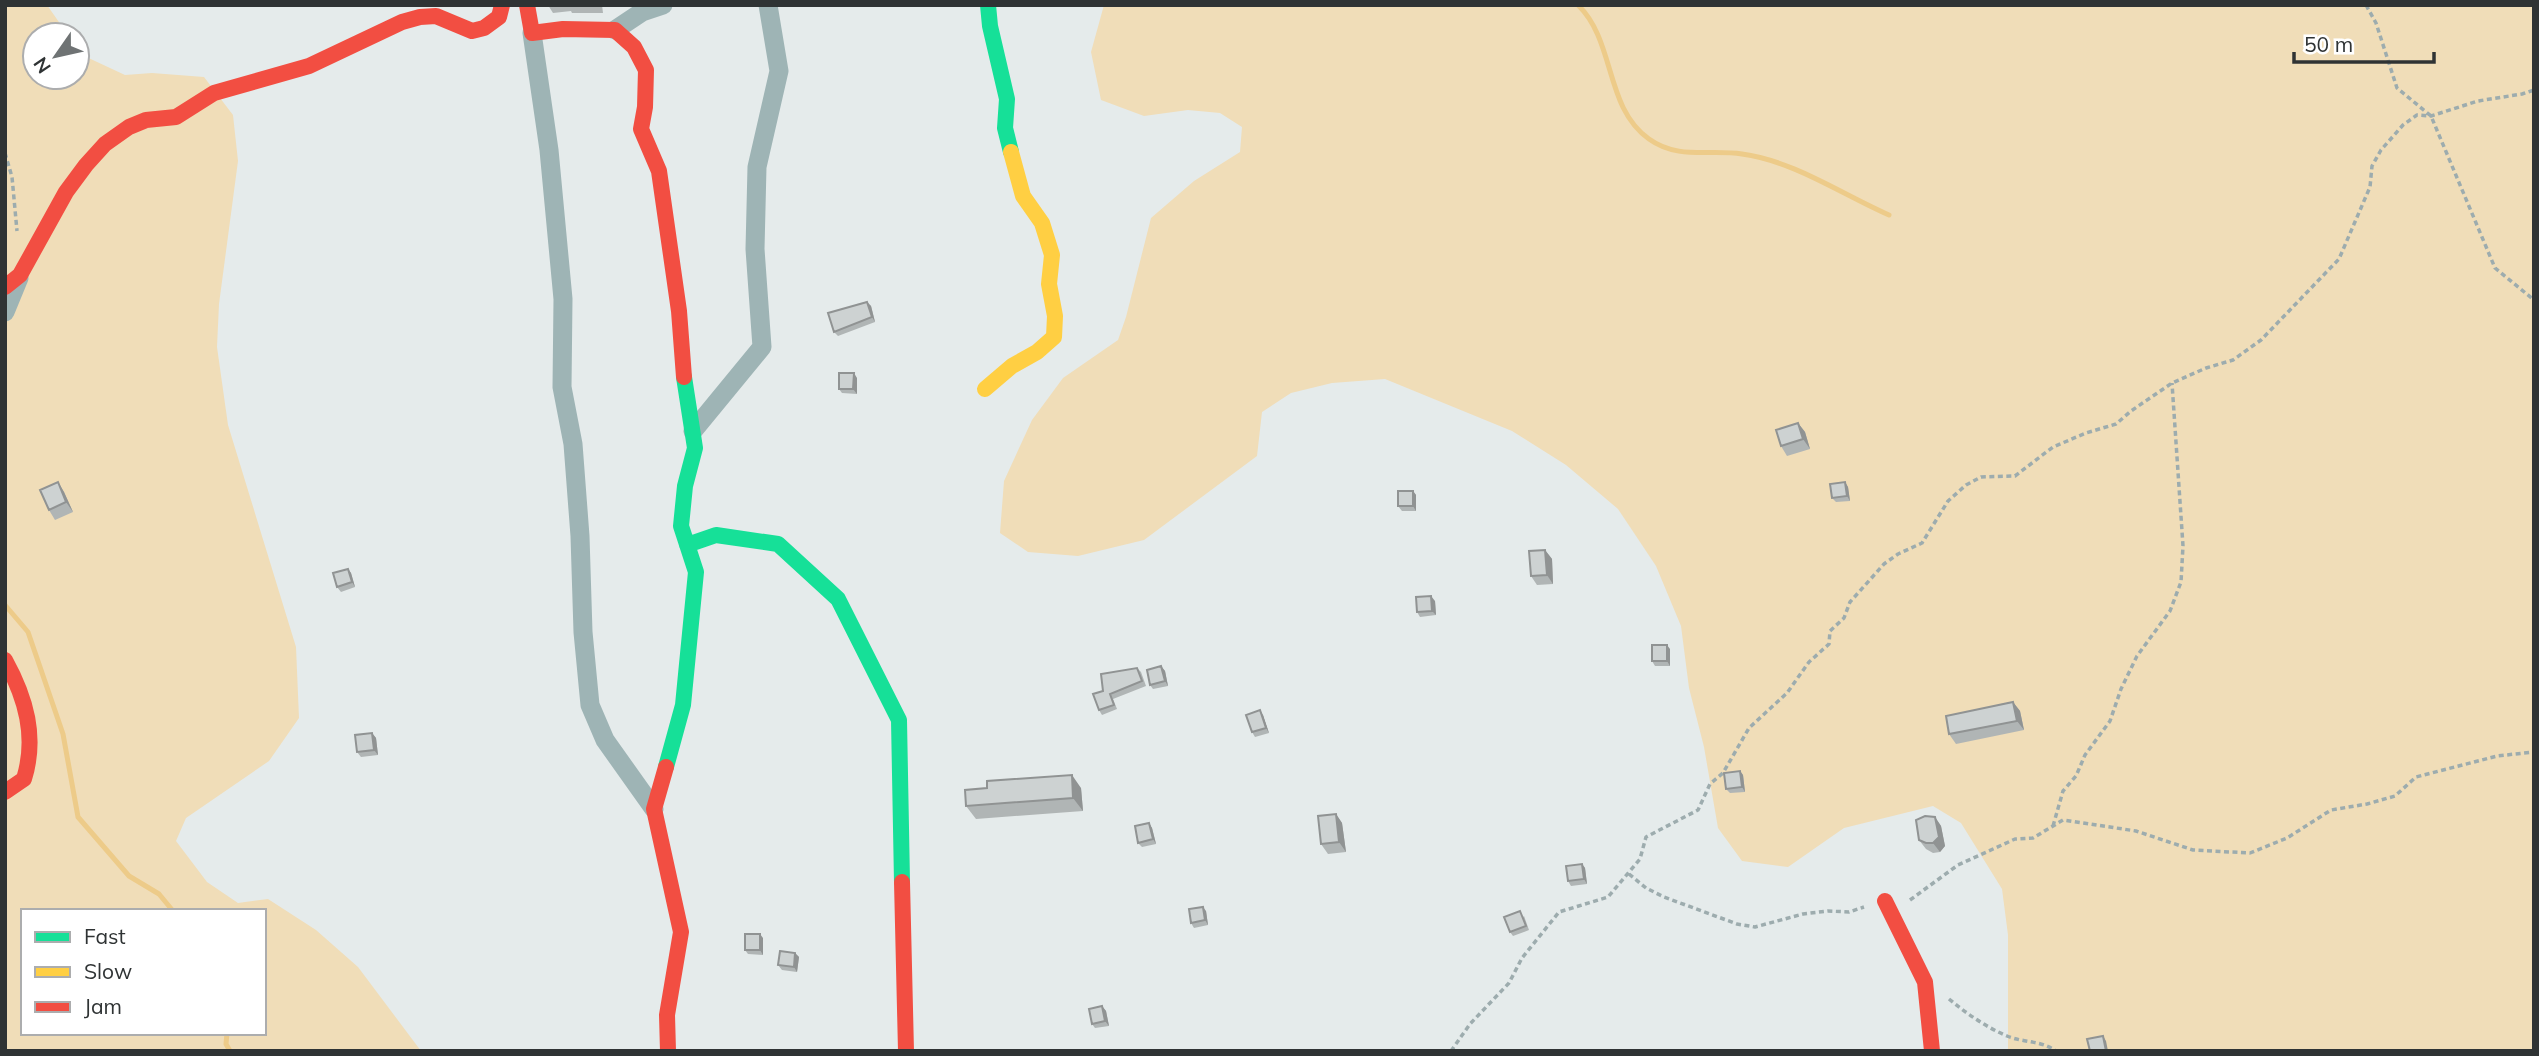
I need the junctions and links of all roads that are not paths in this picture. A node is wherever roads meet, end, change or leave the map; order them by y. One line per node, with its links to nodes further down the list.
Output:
1 (502, 5): 8 (street)
2 (527, 5): 7 (street)
3 (663, 5): 6 (street)
4 (768, 5): 11 (street)
5 (988, 5): 10 (street)
6 (615, 30): 7 (street); 11 (street)
7 (532, 33): 15 (street)
8 (13, 281): 9 (street)
9 (5, 312)
10 (985, 389)
11 (693, 431): 12 (street)
12 (687, 545): 15 (street); 18 (street)
13 (5, 660): 14 (street)
14 (5, 793)
15 (654, 809): 17 (street)
16 (1885, 901): 19 (street)
17 (668, 1051)
18 (906, 1051)
19 (1932, 1051)

